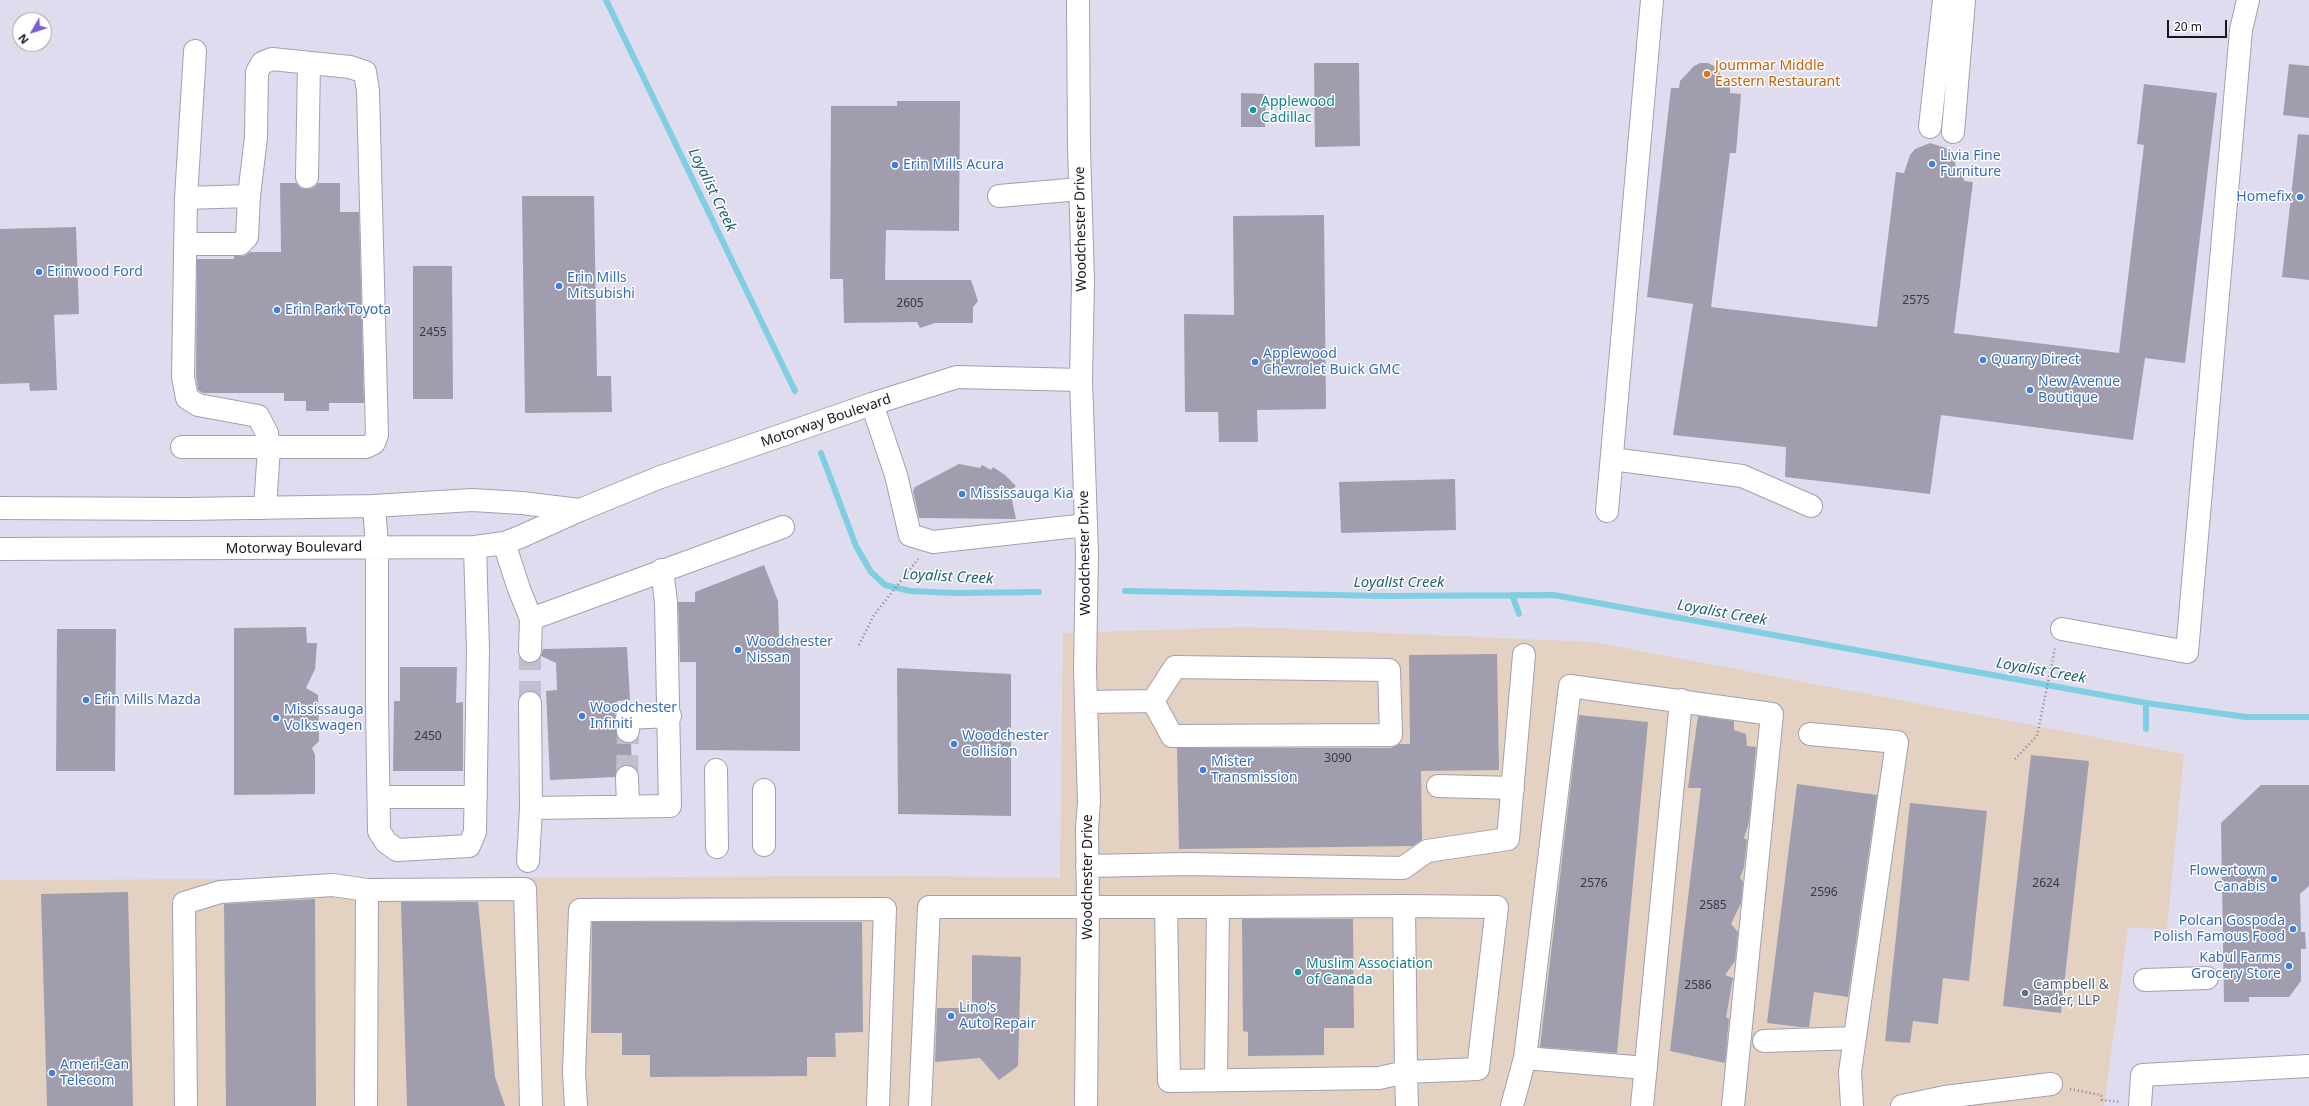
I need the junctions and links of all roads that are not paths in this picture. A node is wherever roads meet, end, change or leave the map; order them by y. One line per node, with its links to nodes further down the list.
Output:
1 (1078, 0): 11 (street, Woodchester Drive)
2 (1652, 0): 20 (street)
3 (1944, 0): 8 (street)
4 (1964, 0): 9 (street)
5 (2248, 0): 35 (street)
6 (195, 51): 14 (street)
7 (309, 63): 10 (street); 12 (street); 19 (street)
8 (1930, 127)
9 (1953, 132)
10 (307, 177)
11 (1080, 189): 13 (street); 16 (street, Woodchester Drive)
12 (249, 196): 14 (street); 15 (street)
13 (999, 196)
14 (186, 198): 15 (street)
15 (185, 244): 19 (street)
16 (1081, 380): 17 (street, Motorway Boulevard); 27 (street, Woodchester Drive)
17 (872, 404): 25 (street, Motorway Boulevard); 27 (street)
18 (182, 447): 19 (street)
19 (269, 448): 24 (street)
20 (1612, 460): 22 (street); 26 (street)
21 (374, 506): 24 (street, Motorway Boulevard); 25 (street, Motorway Boulevard); 30 (street)
22 (1811, 506)
23 (0, 508): 24 (street, Motorway Boulevard)
24 (265, 508)
25 (580, 510): 29 (street, Motorway Boulevard)
26 (1607, 510)
27 (1086, 525): 40 (street, Woodchester Drive)
28 (783, 527): 33 (street)
29 (504, 543): 31 (street, Motorway Boulevard); 34 (street)
30 (377, 546): 31 (street, Motorway Boulevard); 32 (street, Motorway Boulevard); 50 (street)
31 (476, 547): 51 (street)
32 (0, 549)
33 (662, 570): 34 (street); 42 (street)
34 (531, 619): 36 (street)
35 (2059, 635)
36 (530, 651)
37 (1524, 655): 48 (street)
38 (1681, 700): 67 (street); 69 (street); 84 (street)
39 (1153, 701): 39 (street); 40 (street)
40 (1086, 702): 57 (street, Woodchester Drive)
41 (530, 703): 53 (street)
42 (670, 716): 43 (street); 52 (street)
43 (628, 731)
44 (1810, 734): 65 (street)
45 (716, 770): 55 (street)
46 (627, 777): 52 (street)
47 (1438, 786): 48 (street)
48 (1513, 788): 57 (street)
49 (764, 790): 54 (street)
50 (379, 797): 51 (street); 51 (street)
51 (476, 797)
52 (628, 806): 53 (street)
53 (531, 808): 56 (street)
54 (764, 845)
55 (717, 847)
56 (528, 861)
57 (1087, 866): 60 (street, Woodchester Drive)
58 (367, 890): 74 (street); 75 (street); 76 (street)
59 (1404, 906): 62 (street); 70 (street); 70 (street)
60 (1088, 907): 61 (street); 79 (street); 80 (street, Woodchester Drive)
61 (1166, 907): 62 (street); 71 (street)
62 (1218, 907): 71 (street)
63 (2207, 978): 64 (street)
64 (2145, 980)
65 (1855, 1038): 66 (street); 85 (street)
66 (1764, 1041)
67 (1525, 1058): 69 (street); 82 (street)
68 (2309, 1066): 73 (street)
69 (1646, 1068): 83 (street)
70 (1406, 1072): 71 (street); 81 (street)
71 (1216, 1080)
72 (2051, 1084): 86 (street)
73 (2140, 1104)
74 (186, 1106)
75 (366, 1106)
76 (530, 1106)
77 (576, 1106): 78 (street)
78 (878, 1106)
79 (920, 1106)
80 (1086, 1106)
81 (1407, 1106)
82 (1512, 1106)
83 (1642, 1106)
84 (1733, 1106)
85 (1852, 1106)
86 (1902, 1106)

